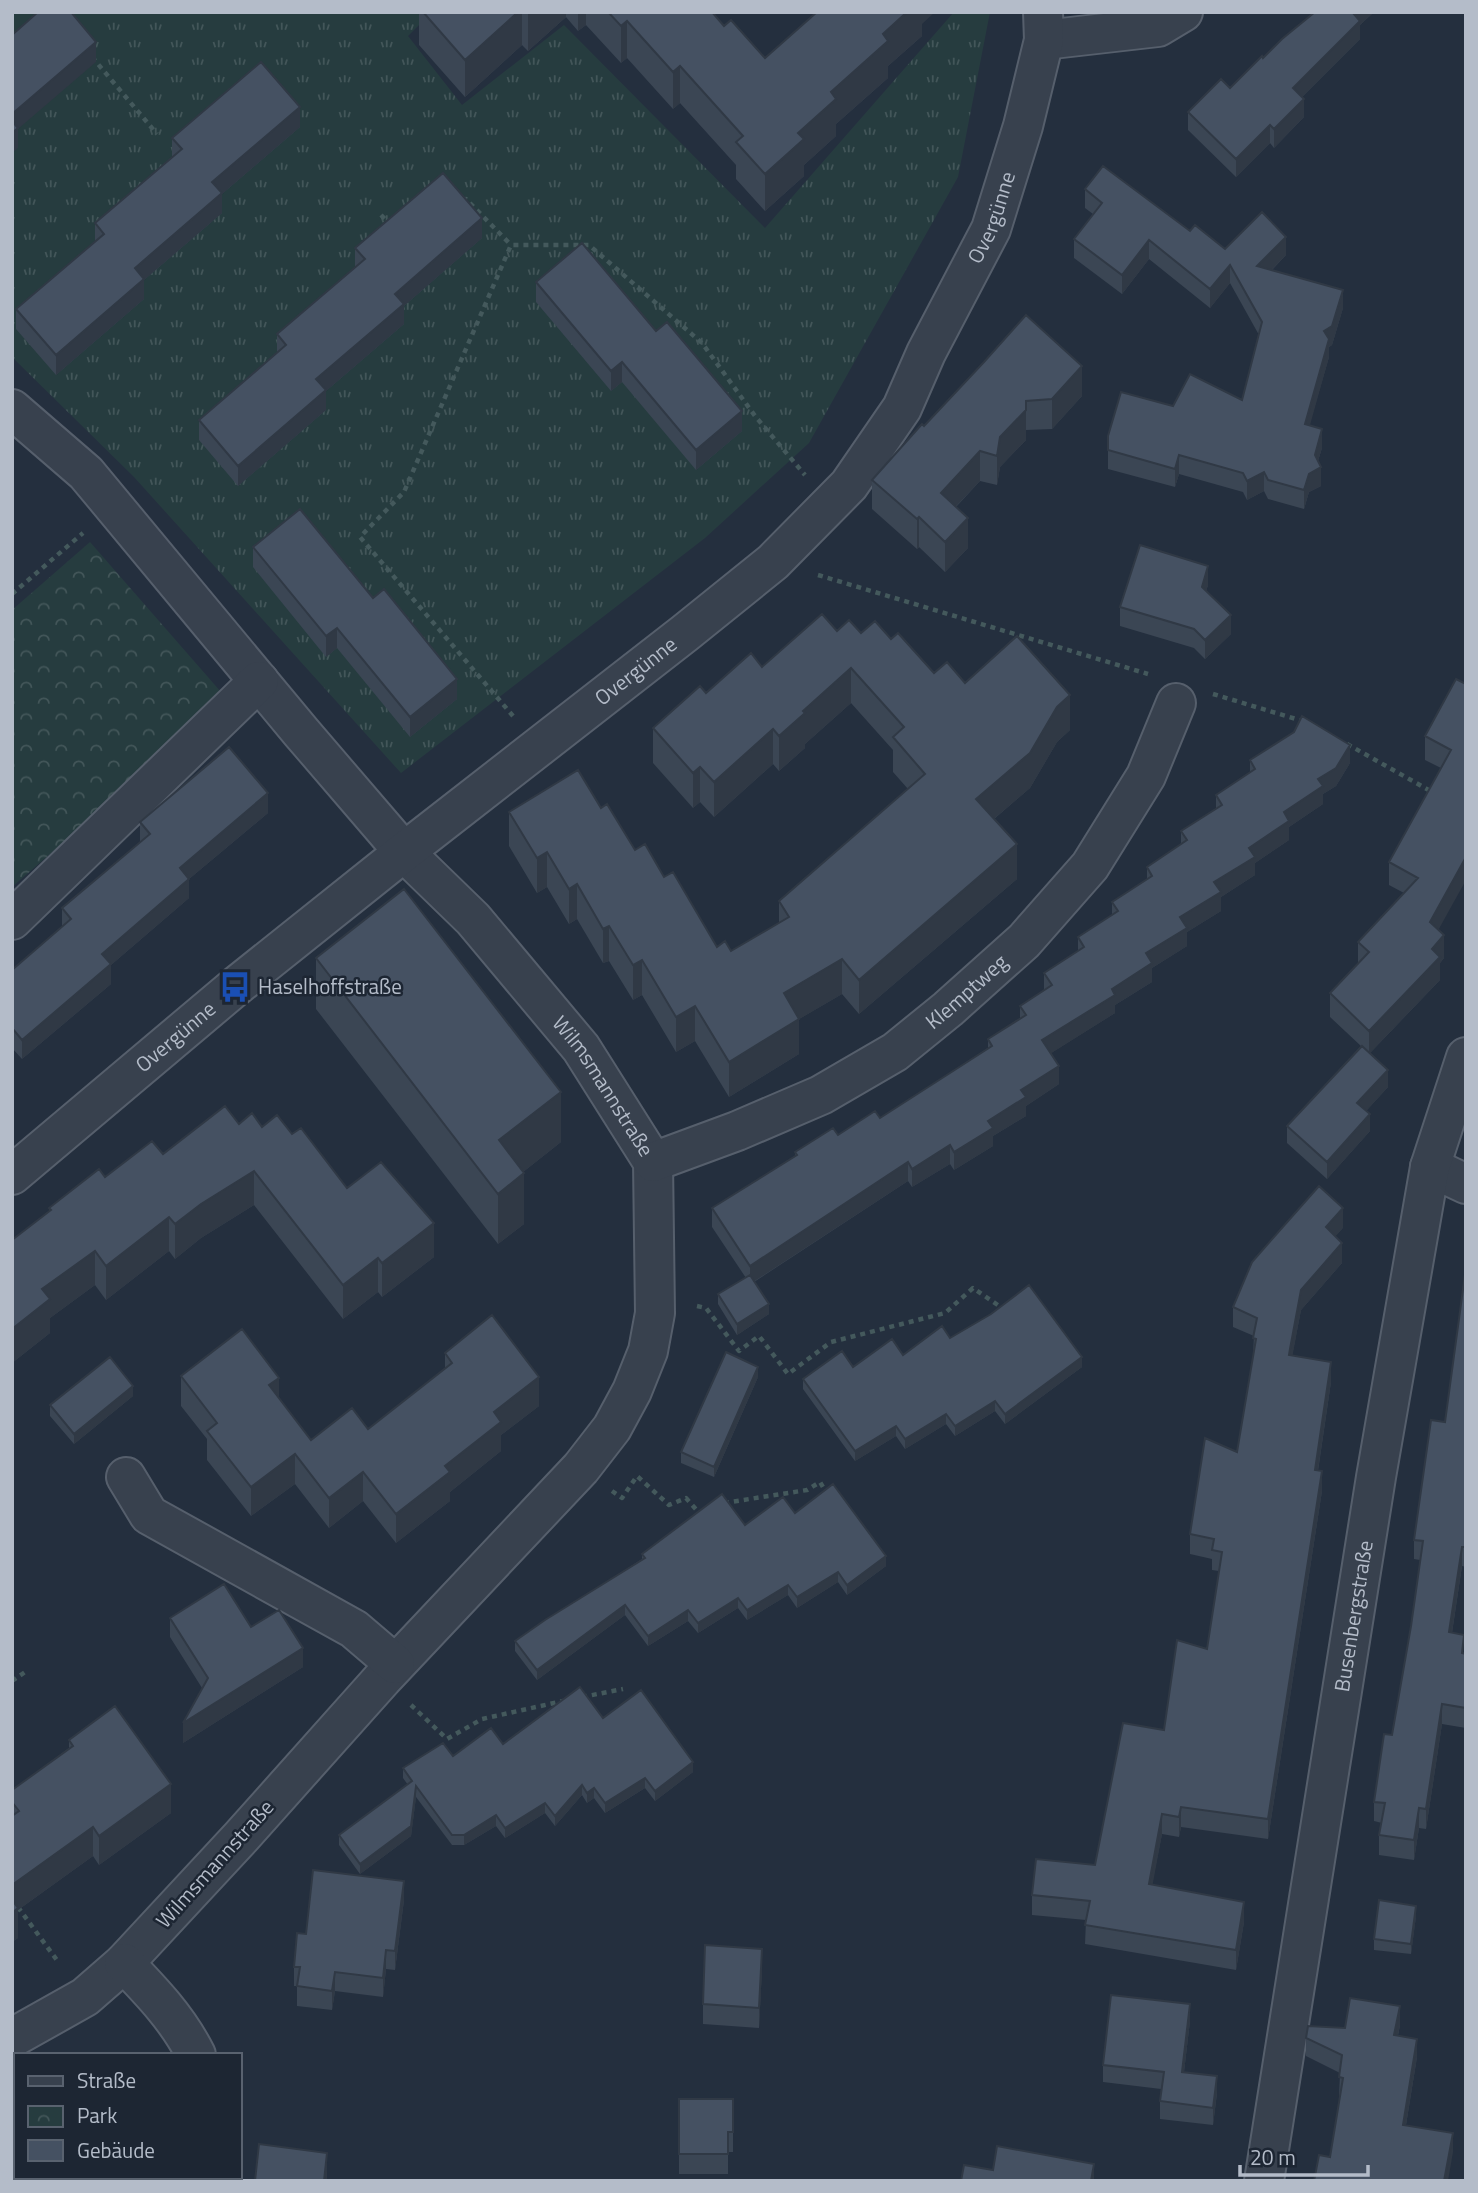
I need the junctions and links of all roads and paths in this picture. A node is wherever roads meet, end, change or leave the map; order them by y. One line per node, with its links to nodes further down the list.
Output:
1 (1182, 12): 2 (street)
2 (1044, 26): 10 (street, Overgünne)
3 (89, 53): 4 (path)
4 (157, 134)
5 (459, 203): 8 (path)
6 (381, 215): 7 (path)
7 (393, 227)
8 (511, 245): 10 (path); 18 (path)
9 (12, 409): 11 (street)
10 (830, 505): 12 (street, Overgünne)
11 (114, 506): 13 (path); 14 (street)
12 (774, 562): 15 (path); 18 (street, Overgünne)
13 (12, 594)
14 (259, 681): 20 (street); 21 (street)
15 (1178, 690): 16 (path); 23 (street, Klemptweg)
16 (1316, 727)
17 (1340, 740): 19 (path)
18 (539, 746): 20 (street, Overgünne)
19 (1443, 799)
20 (404, 852): 23 (street, Wilmsmannstraße); 25 (street, Overgünne)
21 (12, 920)
22 (1466, 1057): 24 (street, Busenbergstraße)
23 (653, 1161): 34 (street, Wilmsmannstraße)
24 (1430, 1167): 26 (street); 44 (street, Busenbergstraße)
25 (12, 1175)
26 (1466, 1184)
27 (691, 1304): 28 (path)
28 (1012, 1315)
29 (126, 1477): 34 (street)
30 (616, 1494): 33 (path)
31 (828, 1495): 32 (path)
32 (716, 1504)
33 (709, 1510)
34 (395, 1664): 41 (street, Wilmsmannstraße)
35 (29, 1670): 36 (path)
36 (12, 1681)
37 (623, 1689): 38 (path)
38 (408, 1702)
39 (12, 1899): 40 (path)
40 (50, 1950)
41 (124, 1963): 42 (street, Wilmsmannstraße); 43 (street)
42 (12, 2038)
43 (195, 2053)
44 (1264, 2181)

